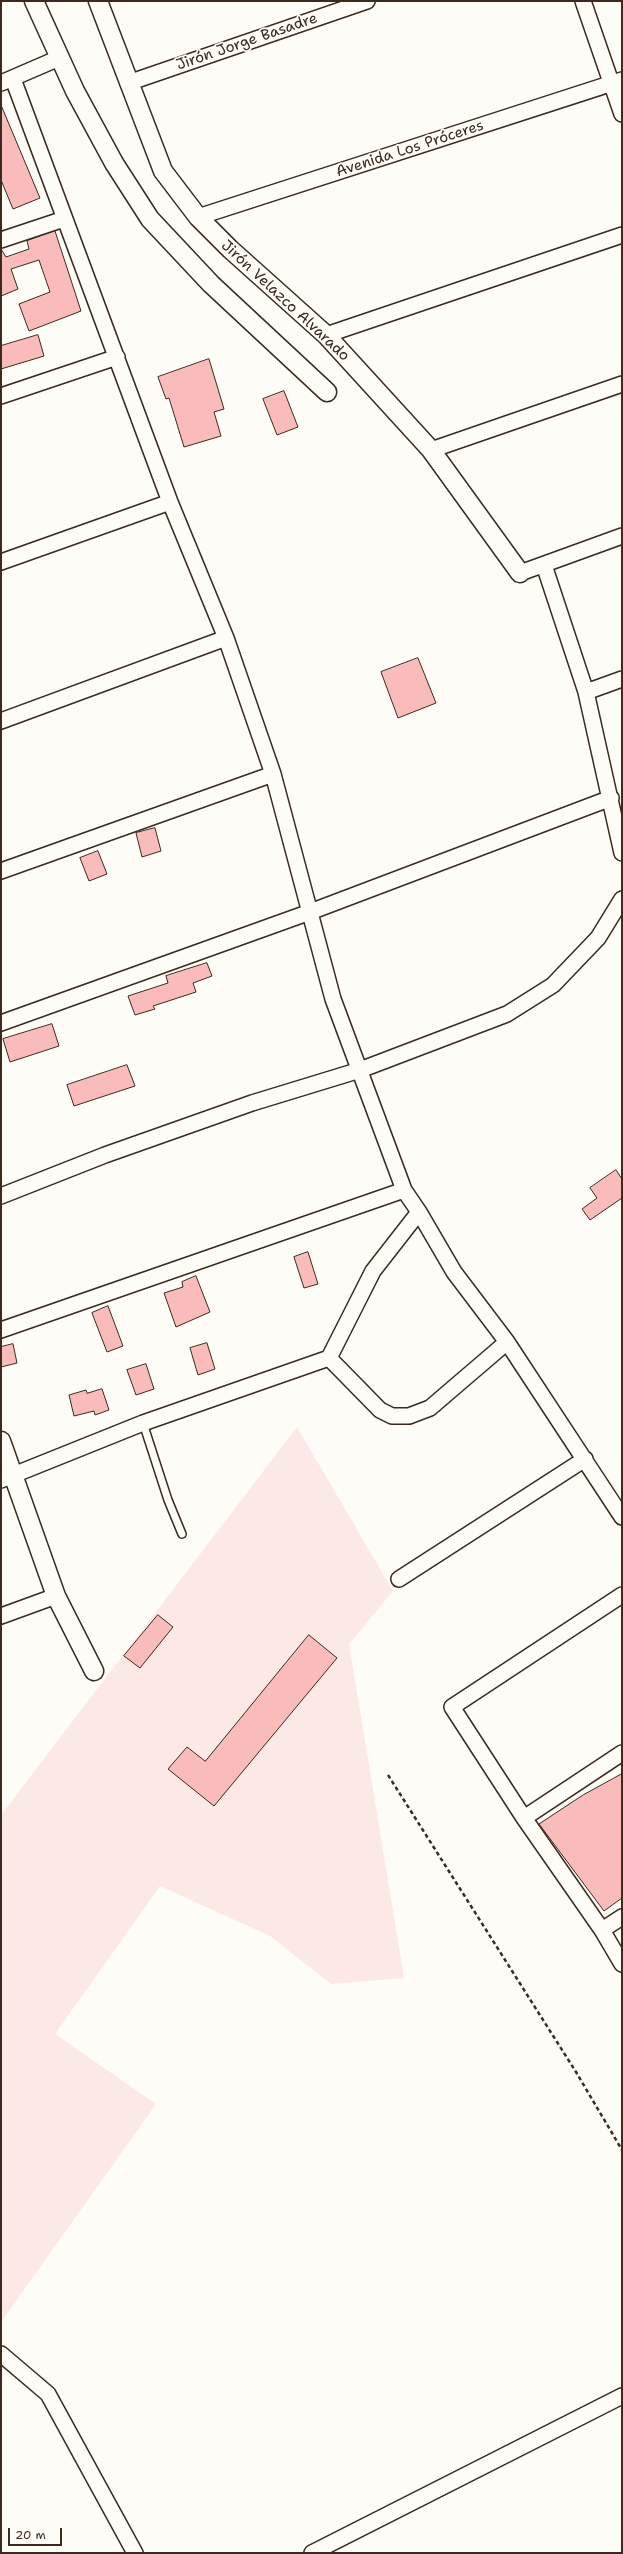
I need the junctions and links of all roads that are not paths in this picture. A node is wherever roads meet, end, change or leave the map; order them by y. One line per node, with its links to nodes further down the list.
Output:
1 (34, 1): 5 (street)
2 (98, 1): 8 (street, Jirón Velazco Alvarado)
3 (367, 1): 8 (street, Jirón Jorge Basadre)
4 (583, 1): 7 (street)
5 (59, 58): 6 (street); 17 (street)
6 (7, 81): 11 (street)
7 (617, 82): 9 (street); 10 (street, Avenida Los Próceres)
8 (128, 83): 10 (street, Jirón Velazco Alvarado)
9 (622, 114)
10 (198, 217): 14 (street, Jirón Velazco Alvarado)
11 (64, 219): 13 (street); 15 (street)
12 (622, 235): 14 (street)
13 (1, 240)
14 (326, 335): 19 (street, Jirón Velazco Alvarado)
15 (117, 357): 18 (street); 20 (street)
16 (622, 384): 19 (street)
17 (327, 392)
18 (1, 396)
19 (432, 450): 24 (street, Jirón Velazco Alvarado)
20 (170, 502): 22 (street); 25 (street)
21 (622, 536): 23 (street)
22 (1, 562)
23 (544, 565): 24 (street); 27 (street)
24 (520, 573)
25 (226, 638): 28 (street); 29 (street)
26 (622, 679): 27 (street)
27 (586, 692): 30 (street)
28 (1, 721)
29 (273, 774): 32 (street); 34 (street)
30 (611, 798): 31 (street); 34 (street)
31 (622, 853)
32 (1, 871)
33 (622, 899): 36 (street)
34 (310, 912): 35 (street); 36 (street)
35 (1, 1023)
36 (360, 1070): 37 (street); 38 (street)
37 (404, 1190): 39 (street); 40 (street)
38 (1, 1196)
39 (419, 1212): 41 (street); 42 (street)
40 (1, 1330)
41 (507, 1342): 42 (street); 45 (street)
42 (329, 1358): 43 (street)
43 (143, 1423): 46 (street); 48 (lane)
44 (1, 1441): 46 (street)
45 (585, 1458): 47 (street); 49 (street)
46 (7, 1478): 51 (street)
47 (622, 1517)
48 (182, 1534)
49 (399, 1579)
50 (622, 1595): 55 (street)
51 (56, 1596): 52 (street); 53 (street)
52 (1, 1616)
53 (94, 1671)
54 (622, 1753): 55 (street)
55 (524, 1818): 57 (street)
56 (622, 1917): 57 (street)
57 (602, 1930): 58 (street)
58 (622, 1964)
59 (1, 2354): 61 (street)
60 (622, 2396): 62 (street)
61 (135, 2553)
62 (312, 2553)

